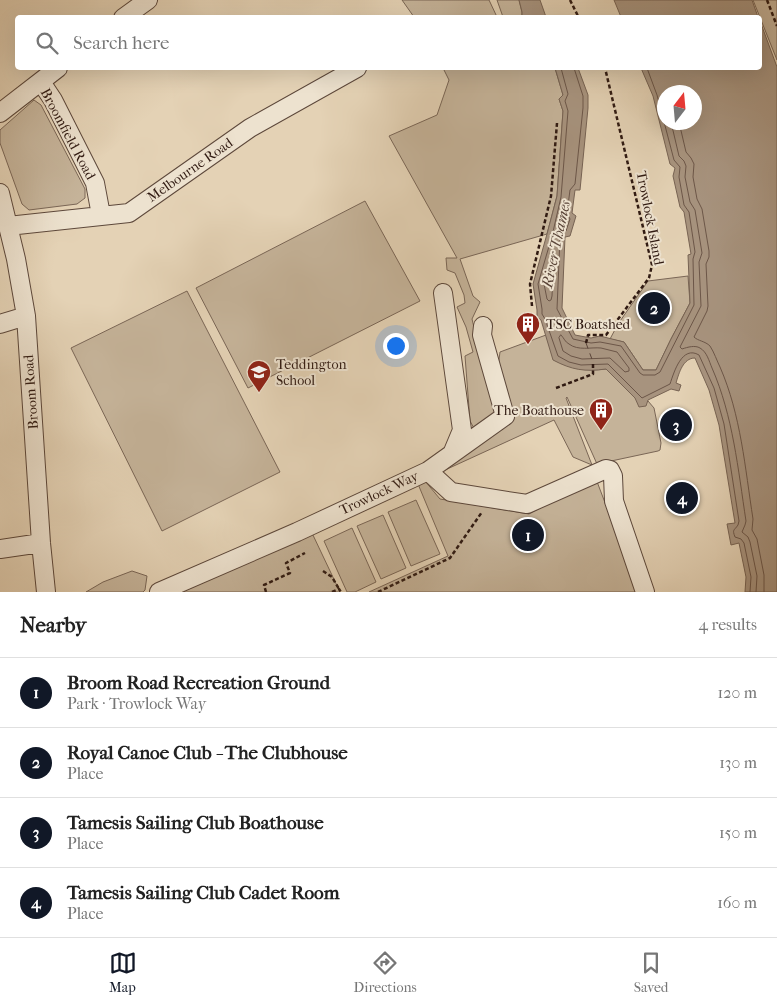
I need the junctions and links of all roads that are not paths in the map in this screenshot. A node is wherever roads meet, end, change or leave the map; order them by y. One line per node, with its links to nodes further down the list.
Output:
1 (148, 0): 2 (street)
2 (127, 15)
3 (56, 70): 5 (street)
4 (352, 70): 8 (street, Melbourne Road)
5 (41, 82): 6 (street); 8 (street, Broomfield Road)
6 (0, 113)
7 (0, 193): 9 (street, Broom Road)
8 (102, 215): 9 (street, Melbourne Road)
9 (8, 226): 11 (street, Broom Road)
10 (443, 293): 14 (street)
11 (26, 316): 12 (street); 16 (street, Broom Road)
12 (0, 324)
13 (483, 326): 14 (street, Trowlock Way)
14 (452, 454): 15 (street, Trowlock Way)
15 (428, 470): 19 (street, Trowlock Way); 20 (street)
16 (41, 543): 17 (street); 18 (street, Broom Road)
17 (0, 549)
18 (46, 592)
19 (159, 592)
20 (645, 592)

